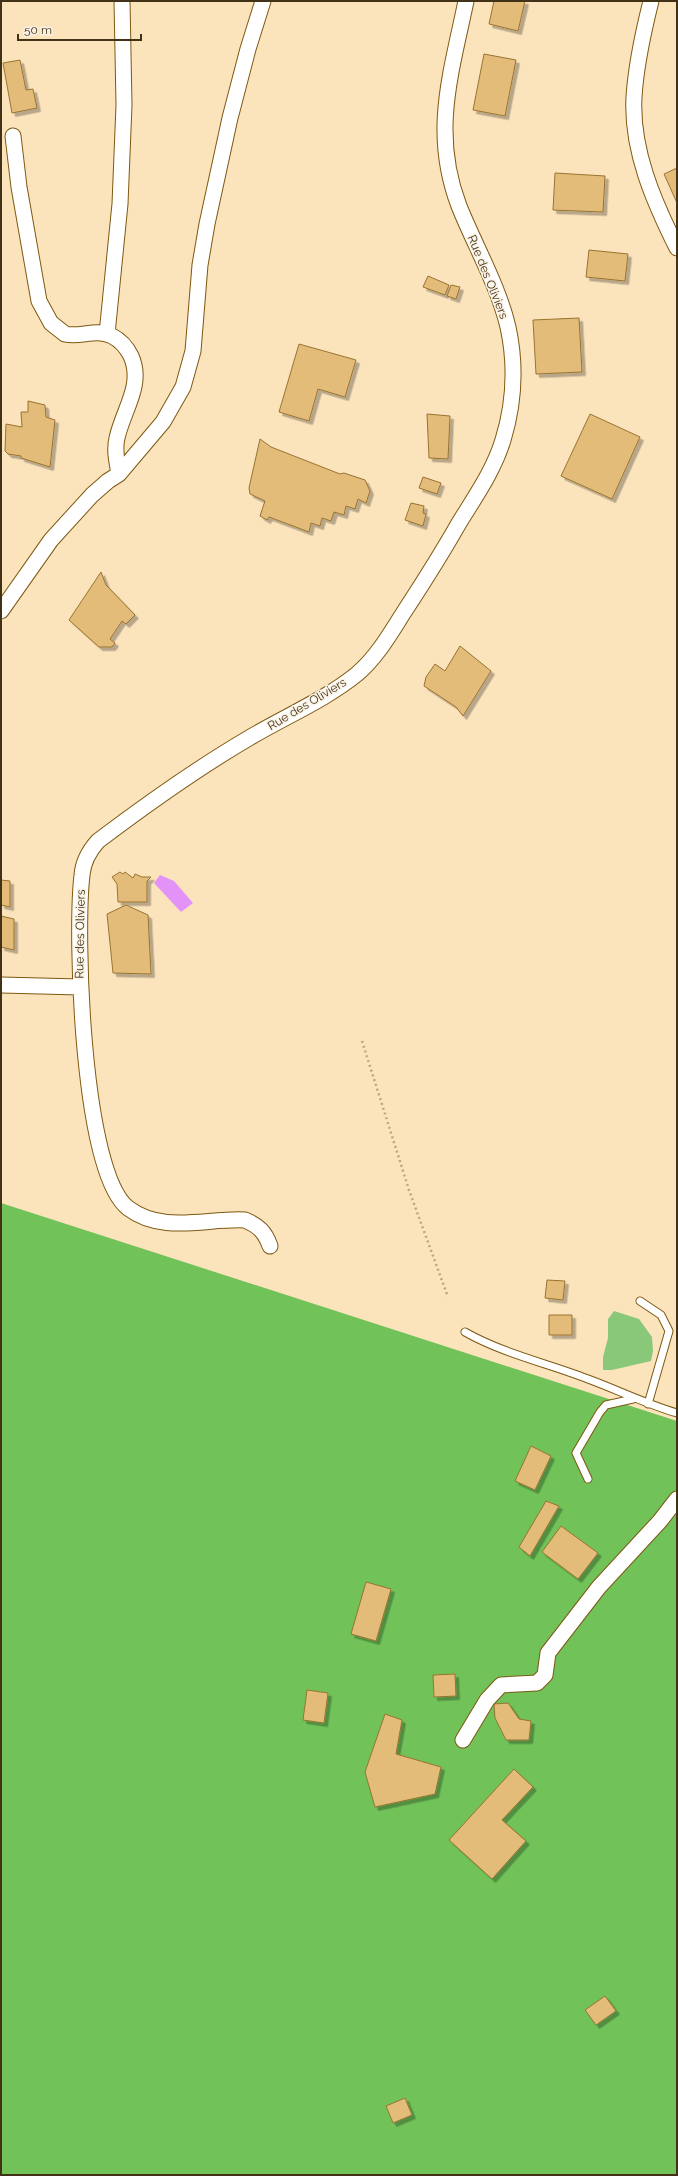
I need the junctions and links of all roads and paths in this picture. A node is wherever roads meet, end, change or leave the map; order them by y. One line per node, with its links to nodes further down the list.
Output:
1 (122, 1): 7 (street)
2 (263, 1): 8 (street)
3 (466, 1): 11 (street, Rue des Oliviers)
4 (651, 1): 6 (street)
5 (13, 136): 7 (street)
6 (677, 248)
7 (107, 334): 8 (street)
8 (120, 474): 9 (street)
9 (1, 611)
10 (1, 985): 11 (street)
11 (80, 987): 13 (street, Rue des Oliviers)
12 (362, 1041): 14 (path)
13 (270, 1246)
14 (448, 1297)
15 (640, 1301): 18 (lane)
16 (465, 1332): 17 (lane)
17 (633, 1399): 18 (lane); 20 (lane)
18 (648, 1404): 19 (lane)
19 (677, 1413)
20 (588, 1479)
21 (677, 1499): 22 (street)
22 (463, 1740)

